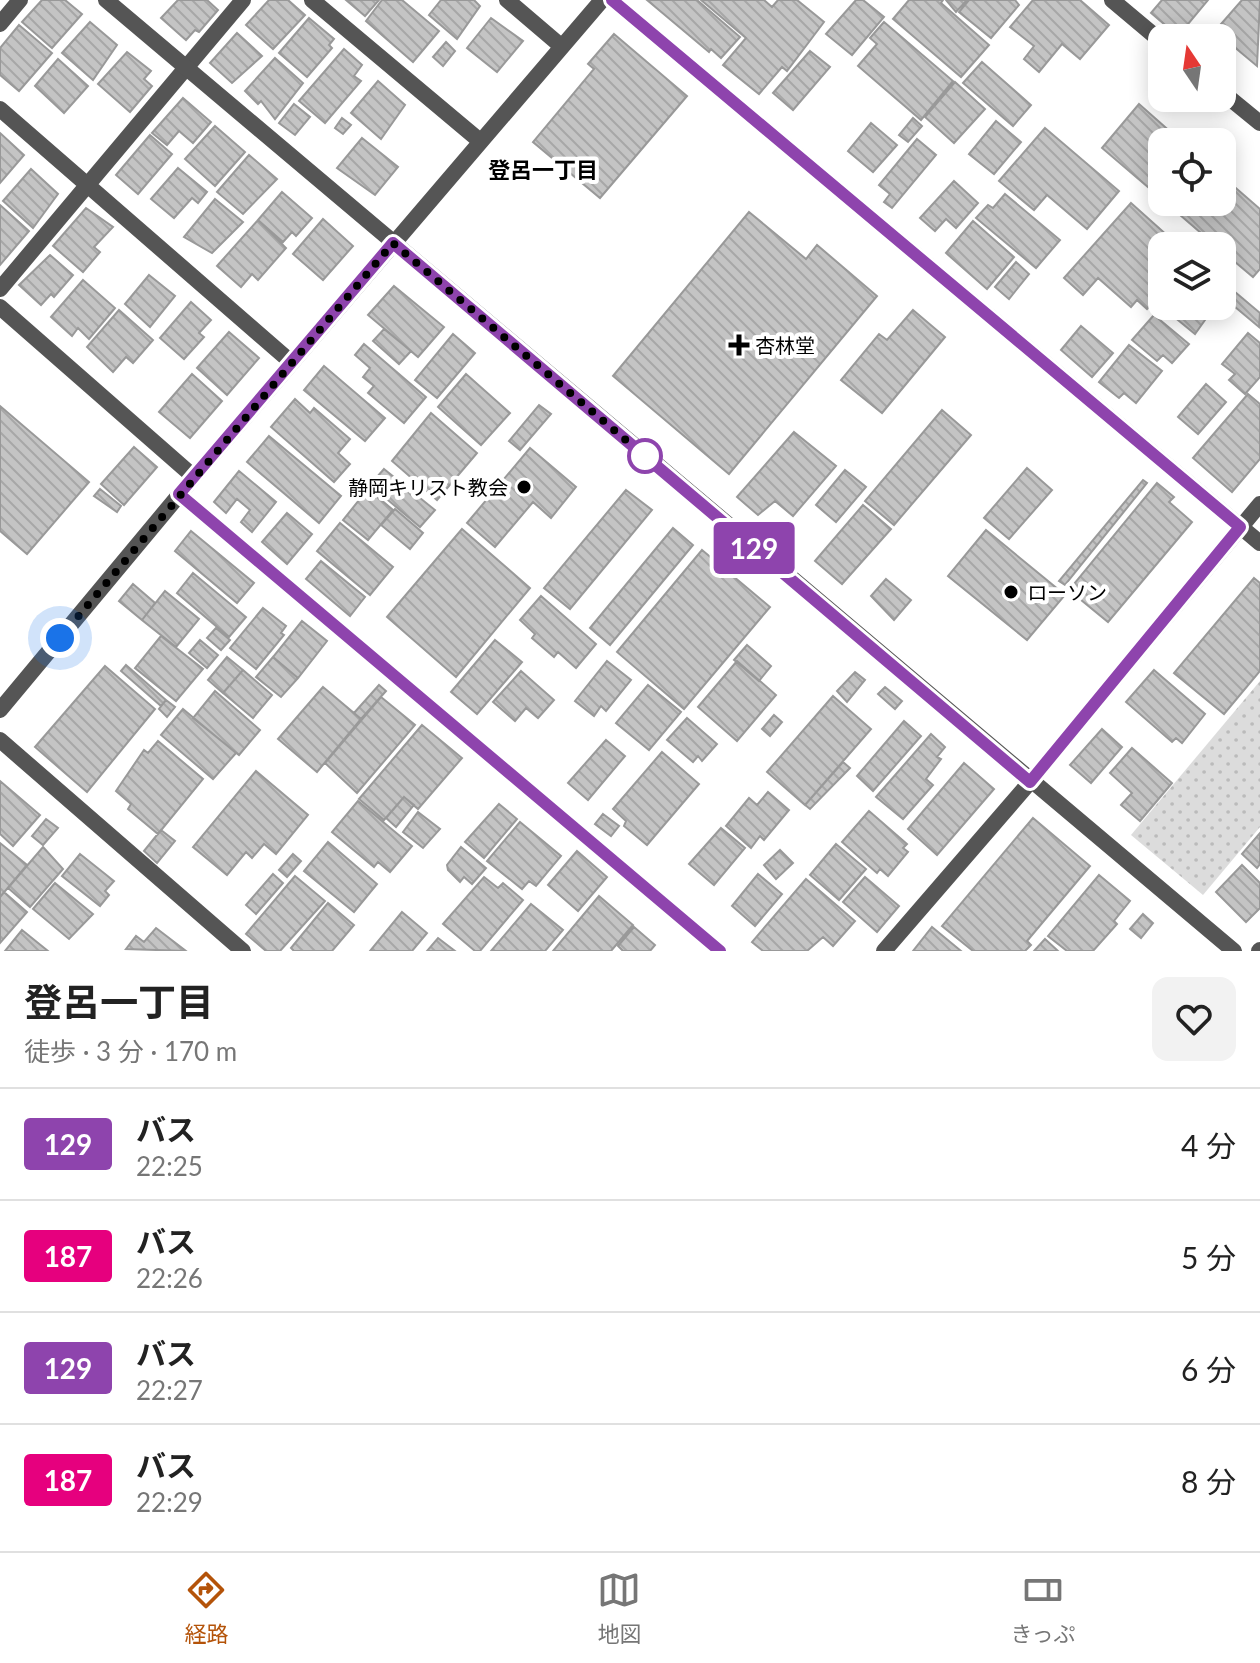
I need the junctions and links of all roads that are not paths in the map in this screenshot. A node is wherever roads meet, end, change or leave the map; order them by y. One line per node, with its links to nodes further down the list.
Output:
1 (20, 0): 9 (street)
2 (106, 0): 12 (street)
3 (243, 0): 12 (street)
4 (312, 0): 16 (street)
5 (507, 0): 11 (street)
6 (602, 0): 11 (street)
7 (612, 0): 25 (street)
8 (1112, 0): 10 (street)
9 (0, 24)
10 (1148, 30)
11 (561, 46): 16 (street)
12 (186, 68): 17 (street); 18 (street)
13 (1236, 103): 15 (street)
14 (0, 109): 17 (street)
15 (1260, 123)
16 (480, 141): 18 (street)
17 (87, 184): 19 (street); 21 (street)
18 (393, 243): 21 (street); 29 (street)
19 (0, 289)
20 (0, 307): 22 (street)
21 (291, 362): 22 (street)
22 (194, 477): 23 (street)
23 (179, 494): 27 (street); 31 (street)
24 (1260, 504): 25 (street)
25 (1240, 527): 26 (street); 29 (street)
26 (1260, 543)
27 (0, 710)
28 (0, 740): 30 (street)
29 (1030, 782): 32 (street); 33 (street)
30 (243, 951)
31 (720, 951)
32 (884, 951)
33 (1234, 951)

